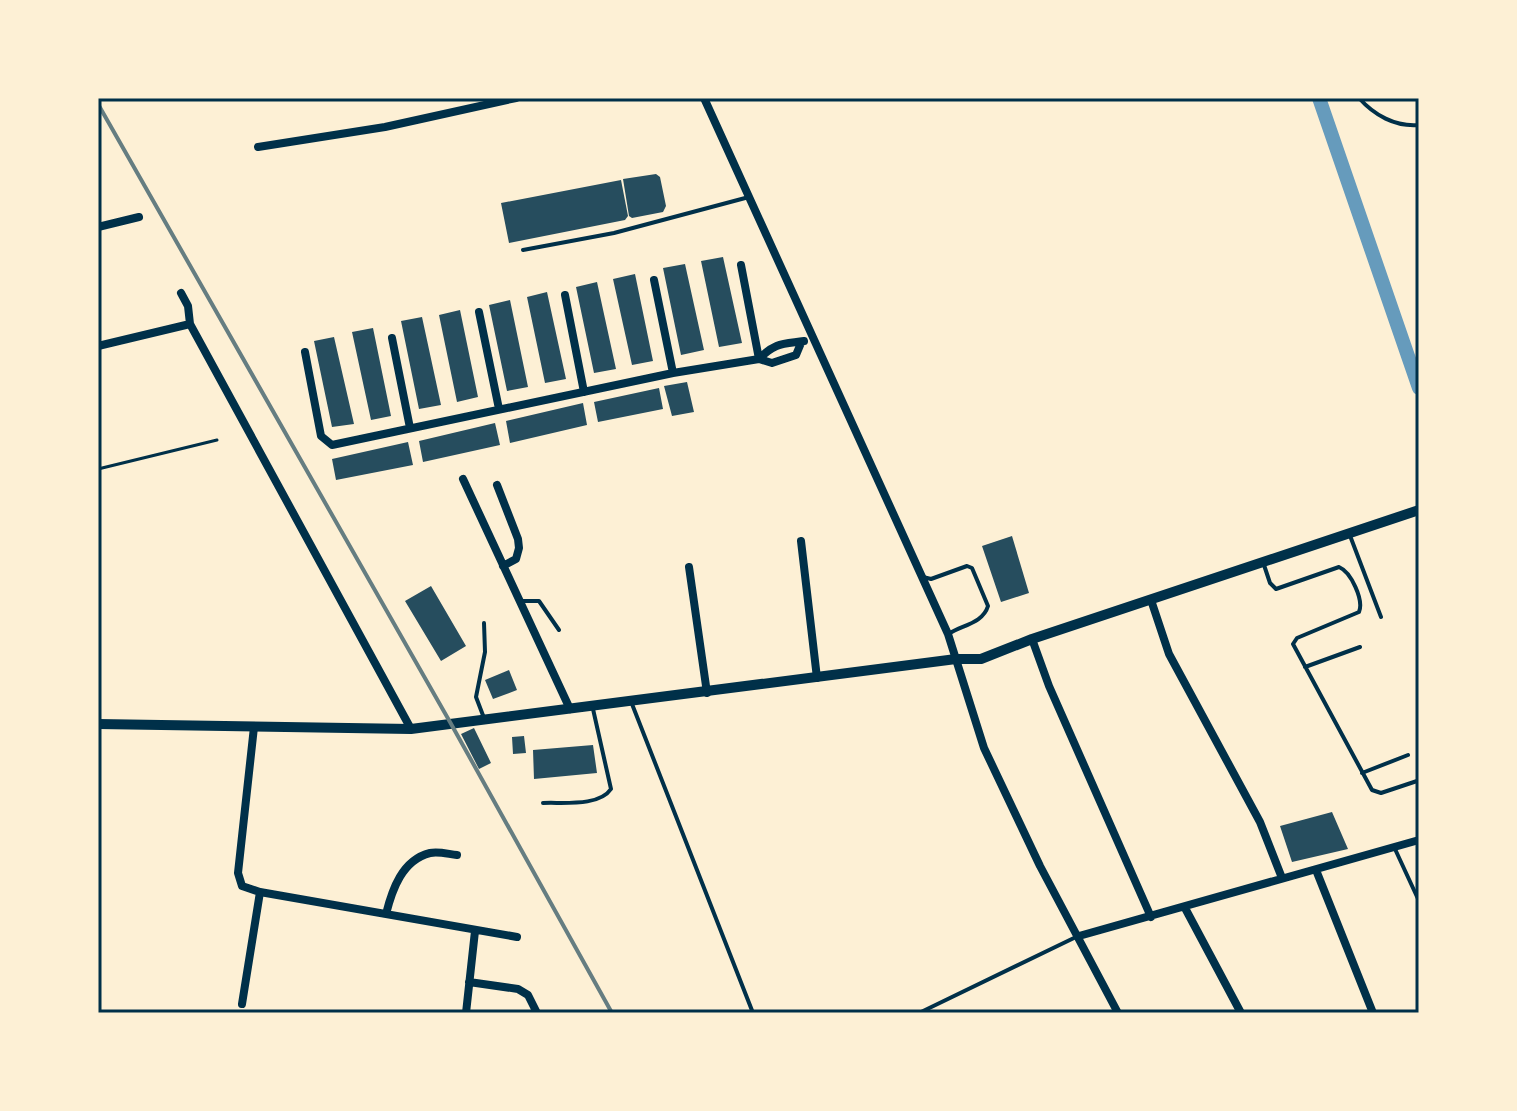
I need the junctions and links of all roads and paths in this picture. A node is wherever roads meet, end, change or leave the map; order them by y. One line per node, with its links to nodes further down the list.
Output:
1 (516, 98): 5 (street)
2 (704, 98): 6 (street)
3 (1359, 98): 4 (lane)
4 (1419, 125)
5 (258, 147)
6 (749, 197): 9 (lane); 17 (street)
7 (139, 217): 8 (street)
8 (98, 227)
9 (523, 250)
10 (741, 265): 21 (street)
11 (654, 280): 22 (street)
12 (181, 293): 15 (street)
13 (565, 295): 23 (street)
14 (479, 312): 24 (street)
15 (190, 324): 19 (street); 55 (street)
16 (392, 338): 25 (street)
17 (811, 338): 18 (street); 36 (street)
18 (801, 343): 21 (street); 21 (street)
19 (98, 346)
20 (305, 352): 25 (street)
21 (759, 359): 22 (street)
22 (673, 373): 23 (street)
23 (584, 392): 24 (street)
24 (499, 409): 25 (street)
25 (410, 428)
26 (217, 440): 27 (path)
27 (98, 469)
28 (463, 479): 34 (street)
29 (497, 485): 34 (street)
30 (1419, 510): 31 (street)
31 (1349, 533): 33 (street); 39 (lane)
32 (801, 541): 47 (street)
33 (1262, 561): 37 (street); 46 (lane)
34 (503, 566): 38 (street)
35 (689, 567): 48 (street)
36 (921, 576): 42 (street); 42 (lane)
37 (1151, 600): 43 (street); 64 (street)
38 (519, 601): 41 (lane); 51 (street)
39 (1381, 617)
40 (484, 623): 52 (lane)
41 (559, 630)
42 (948, 634): 45 (street)
43 (1032, 639): 45 (street); 69 (street)
44 (1360, 647): 46 (lane)
45 (956, 659): 47 (street); 71 (street)
46 (1305, 667): 57 (lane)
47 (817, 678): 48 (street)
48 (707, 693): 49 (street)
49 (631, 701): 50 (street); 77 (lane)
50 (592, 706): 51 (street); 59 (lane)
51 (570, 709): 52 (street)
52 (484, 718): 55 (street)
53 (98, 724): 54 (street)
54 (254, 727): 55 (street); 65 (street)
55 (411, 729)
56 (1408, 755): 57 (lane)
57 (1362, 773): 58 (lane)
58 (1417, 781)
59 (543, 803)
60 (1419, 840): 61 (street)
61 (1394, 847): 63 (street); 66 (lane)
62 (457, 855): 68 (street)
63 (1316, 870): 64 (street); 81 (street)
64 (1282, 878): 67 (street)
65 (260, 892): 68 (street); 74 (street)
66 (1419, 901)
67 (1185, 908): 69 (street); 80 (street)
68 (386, 914): 70 (street)
69 (1151, 917): 71 (street)
70 (475, 931): 72 (street); 73 (street)
71 (1079, 936): 78 (lane); 79 (street)
72 (517, 937)
73 (469, 982): 75 (street); 76 (street)
74 (242, 1004)
75 (466, 1013)
76 (537, 1013)
77 (753, 1013)
78 (919, 1013)
79 (1118, 1013)
80 (1241, 1013)
81 (1373, 1013)

